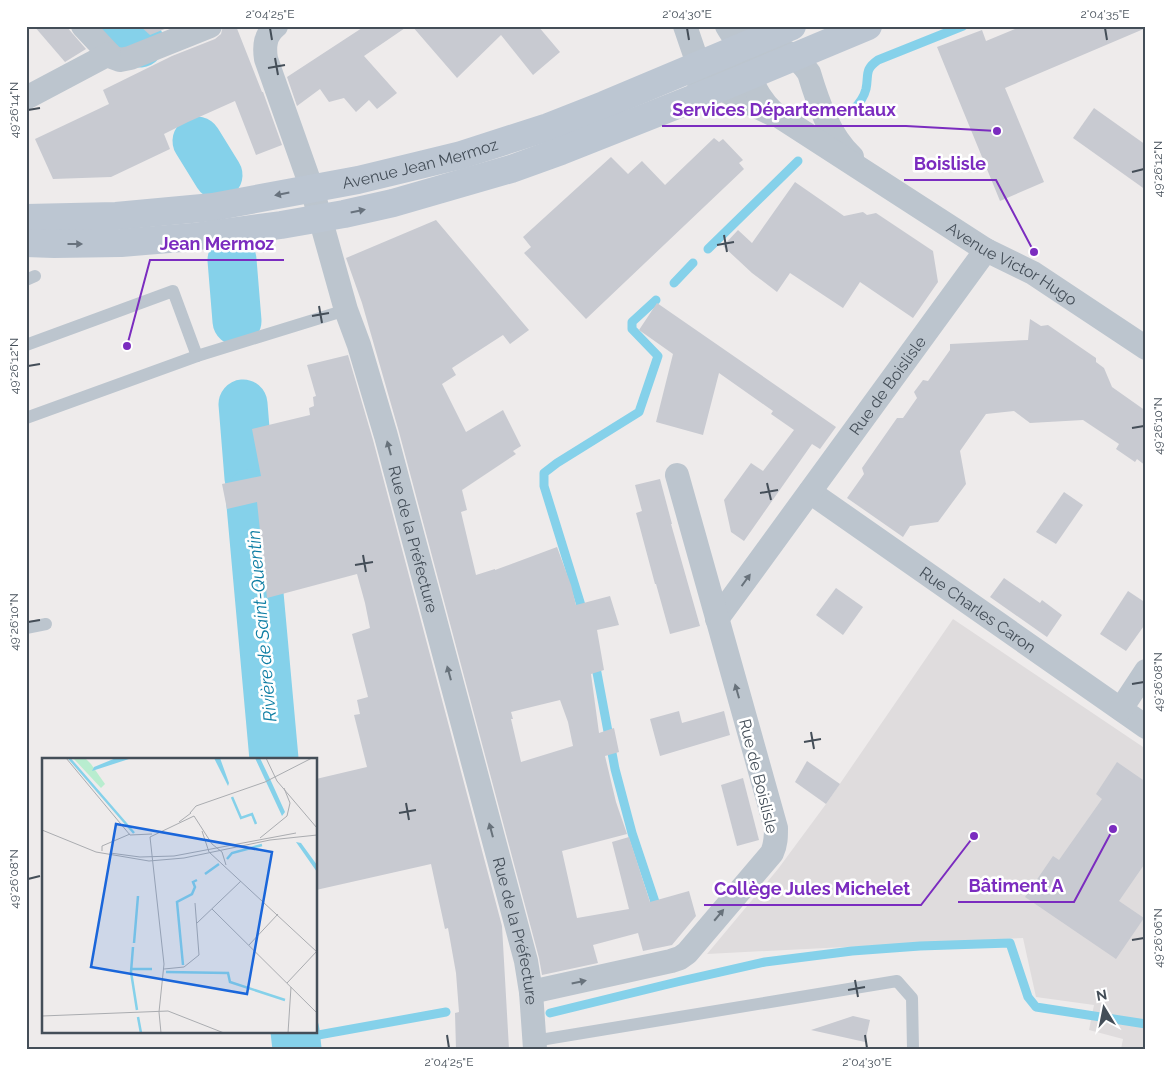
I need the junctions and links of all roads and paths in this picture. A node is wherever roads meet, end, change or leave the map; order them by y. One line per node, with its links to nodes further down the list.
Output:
1 (83, 26): 8 (street)
2 (210, 26): 8 (street)
3 (685, 26): 10 (street)
4 (868, 26): 6 (main road, Avenue Jean Mermoz)
5 (273, 29): 14 (street, Rue de la Préfecture)
6 (827, 36): 7 (main road, Avenue Jean Mermoz)
7 (766, 43): 9 (main road, Avenue Jean Mermoz); 10 (main road, Avenue Jean Mermoz); 13 (street, Avenue Victor Hugo)
8 (109, 54): 11 (street)
9 (752, 74): 10 (main road, Avenue Jean Mermoz); 12 (street, Avenue Victor Hugo)
10 (710, 77): 12 (street, Avenue Victor Hugo); 14 (main road, Avenue Jean Mermoz); 16 (main road, Avenue Jean Mermoz, one-way to 10)
11 (26, 98)
12 (779, 118): 13 (street, Avenue Victor Hugo)
13 (877, 180): 18 (street, Avenue Victor Hugo)
14 (312, 189): 15 (main road, Avenue Jean Mermoz, one-way to 15); 16 (street, Rue de la Préfecture)
15 (26, 218)
16 (321, 218): 17 (main road, Avenue Jean Mermoz, one-way to 16); 19 (street, Rue de la Préfecture)
17 (26, 243)
18 (986, 250): 21 (street, Avenue Victor Hugo); 25 (street, Rue de Boislisle)
19 (346, 310): 22 (lane); 32 (street, Rue de la Préfecture, one-way to 19)
20 (26, 345): 22 (lane)
21 (1146, 348)
22 (197, 356): 23 (lane)
23 (26, 418)
24 (677, 475): 26 (street, Rue de Boislisle)
25 (810, 492): 26 (street, Rue de Boislisle, one-way to 25); 30 (street, Rue Charles Caron)
26 (717, 620): 32 (street, Rue de Boislisle, one-way to 26)
27 (46, 624): 28 (lane)
28 (26, 628)
29 (1146, 671): 30 (street)
30 (1121, 709): 31 (street, Rue Charles Caron)
31 (1146, 727)
32 (531, 992): 33 (street, Rue de la Préfecture)
33 (534, 1045): 34 (lane)
34 (912, 1049)

